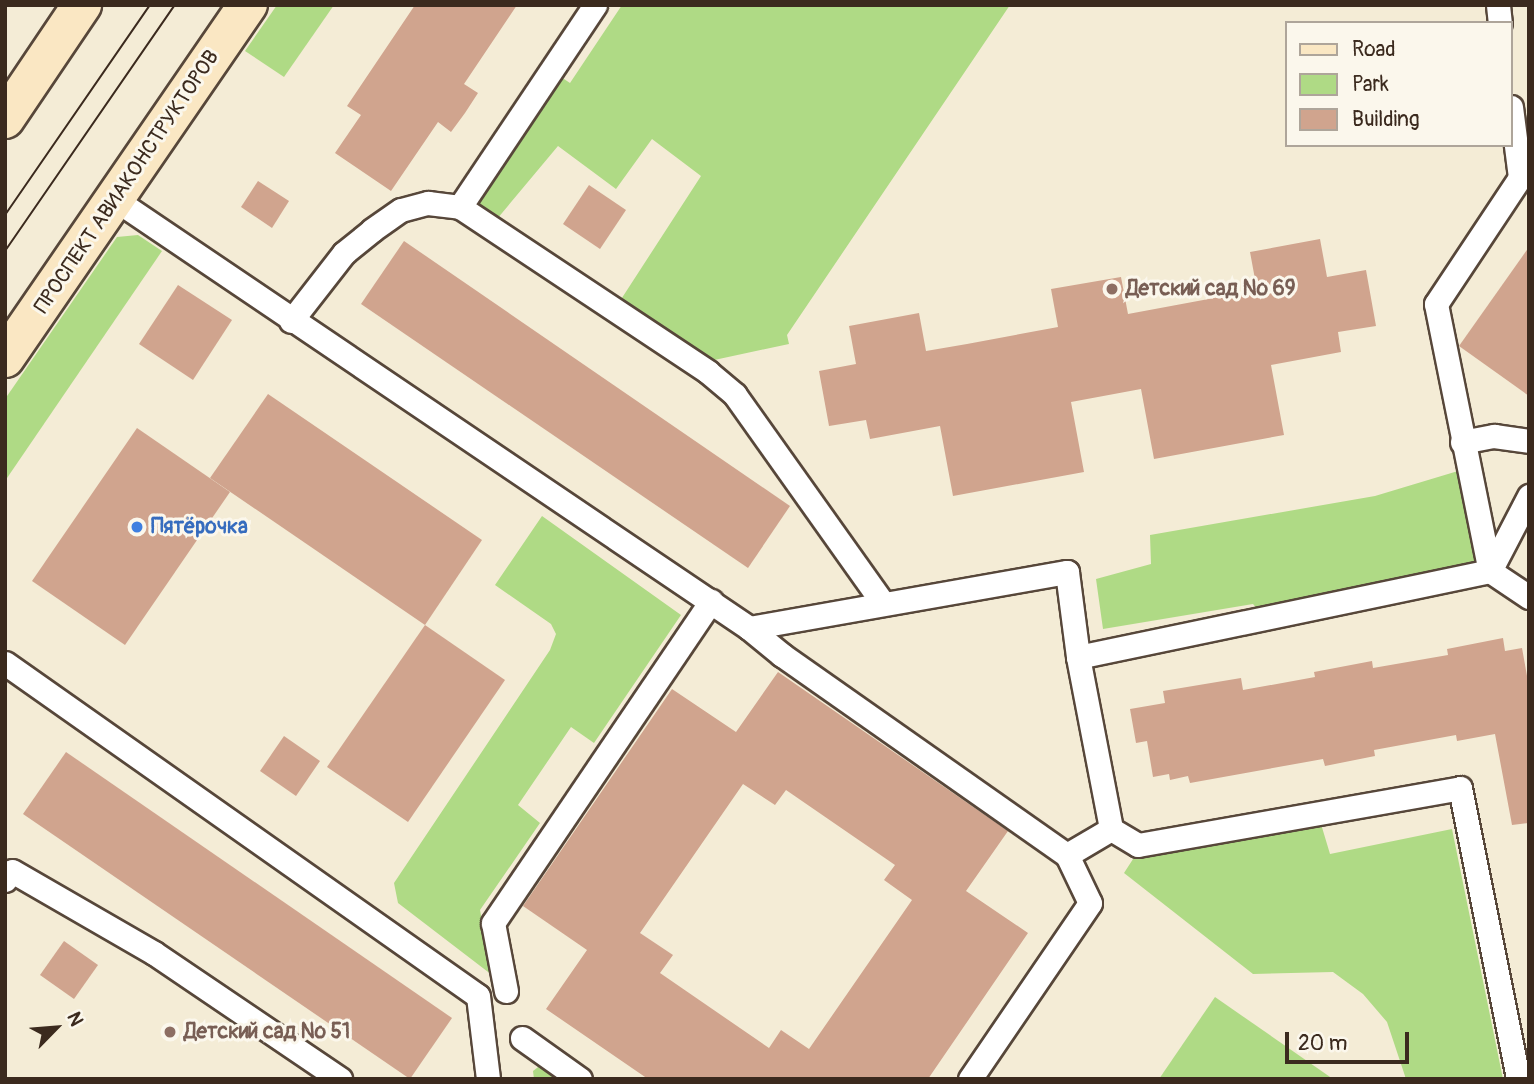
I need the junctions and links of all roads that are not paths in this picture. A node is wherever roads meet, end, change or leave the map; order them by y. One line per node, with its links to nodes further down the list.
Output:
1 (248, 5): 7 (street, ПРОСПЕКТ АВИАКОНСТРУКТОРОВ)
2 (595, 5): 8 (lane)
3 (74, 8): 5 (street)
4 (1513, 116): 6 (lane)
5 (5, 119)
6 (1525, 170): 14 (lane)
7 (116, 200): 9 (lane); 10 (street, ПРОСПЕКТ АВИАКОНСТРУКТОРОВ)
8 (460, 207): 9 (lane); 12 (lane)
9 (291, 321): 18 (lane)
10 (5, 358)
11 (731, 367): 12 (lane)
12 (708, 372): 19 (lane)
13 (1529, 441): 14 (lane)
14 (1462, 442): 16 (lane)
15 (1529, 496): 16 (lane)
16 (1490, 571): 17 (lane); 21 (lane)
17 (1529, 597)
18 (711, 601): 20 (lane); 26 (lane)
19 (883, 603): 20 (lane); 21 (lane)
20 (749, 628): 24 (lane)
21 (1078, 657): 23 (lane)
22 (5, 663): 29 (lane)
23 (1111, 829): 24 (lane); 32 (lane)
24 (1067, 855): 31 (lane)
25 (5, 880): 28 (lane)
26 (506, 991)
27 (522, 1038): 30 (lane)
28 (340, 1079)
29 (488, 1079)
30 (580, 1079)
31 (970, 1079)
32 (1518, 1079)

